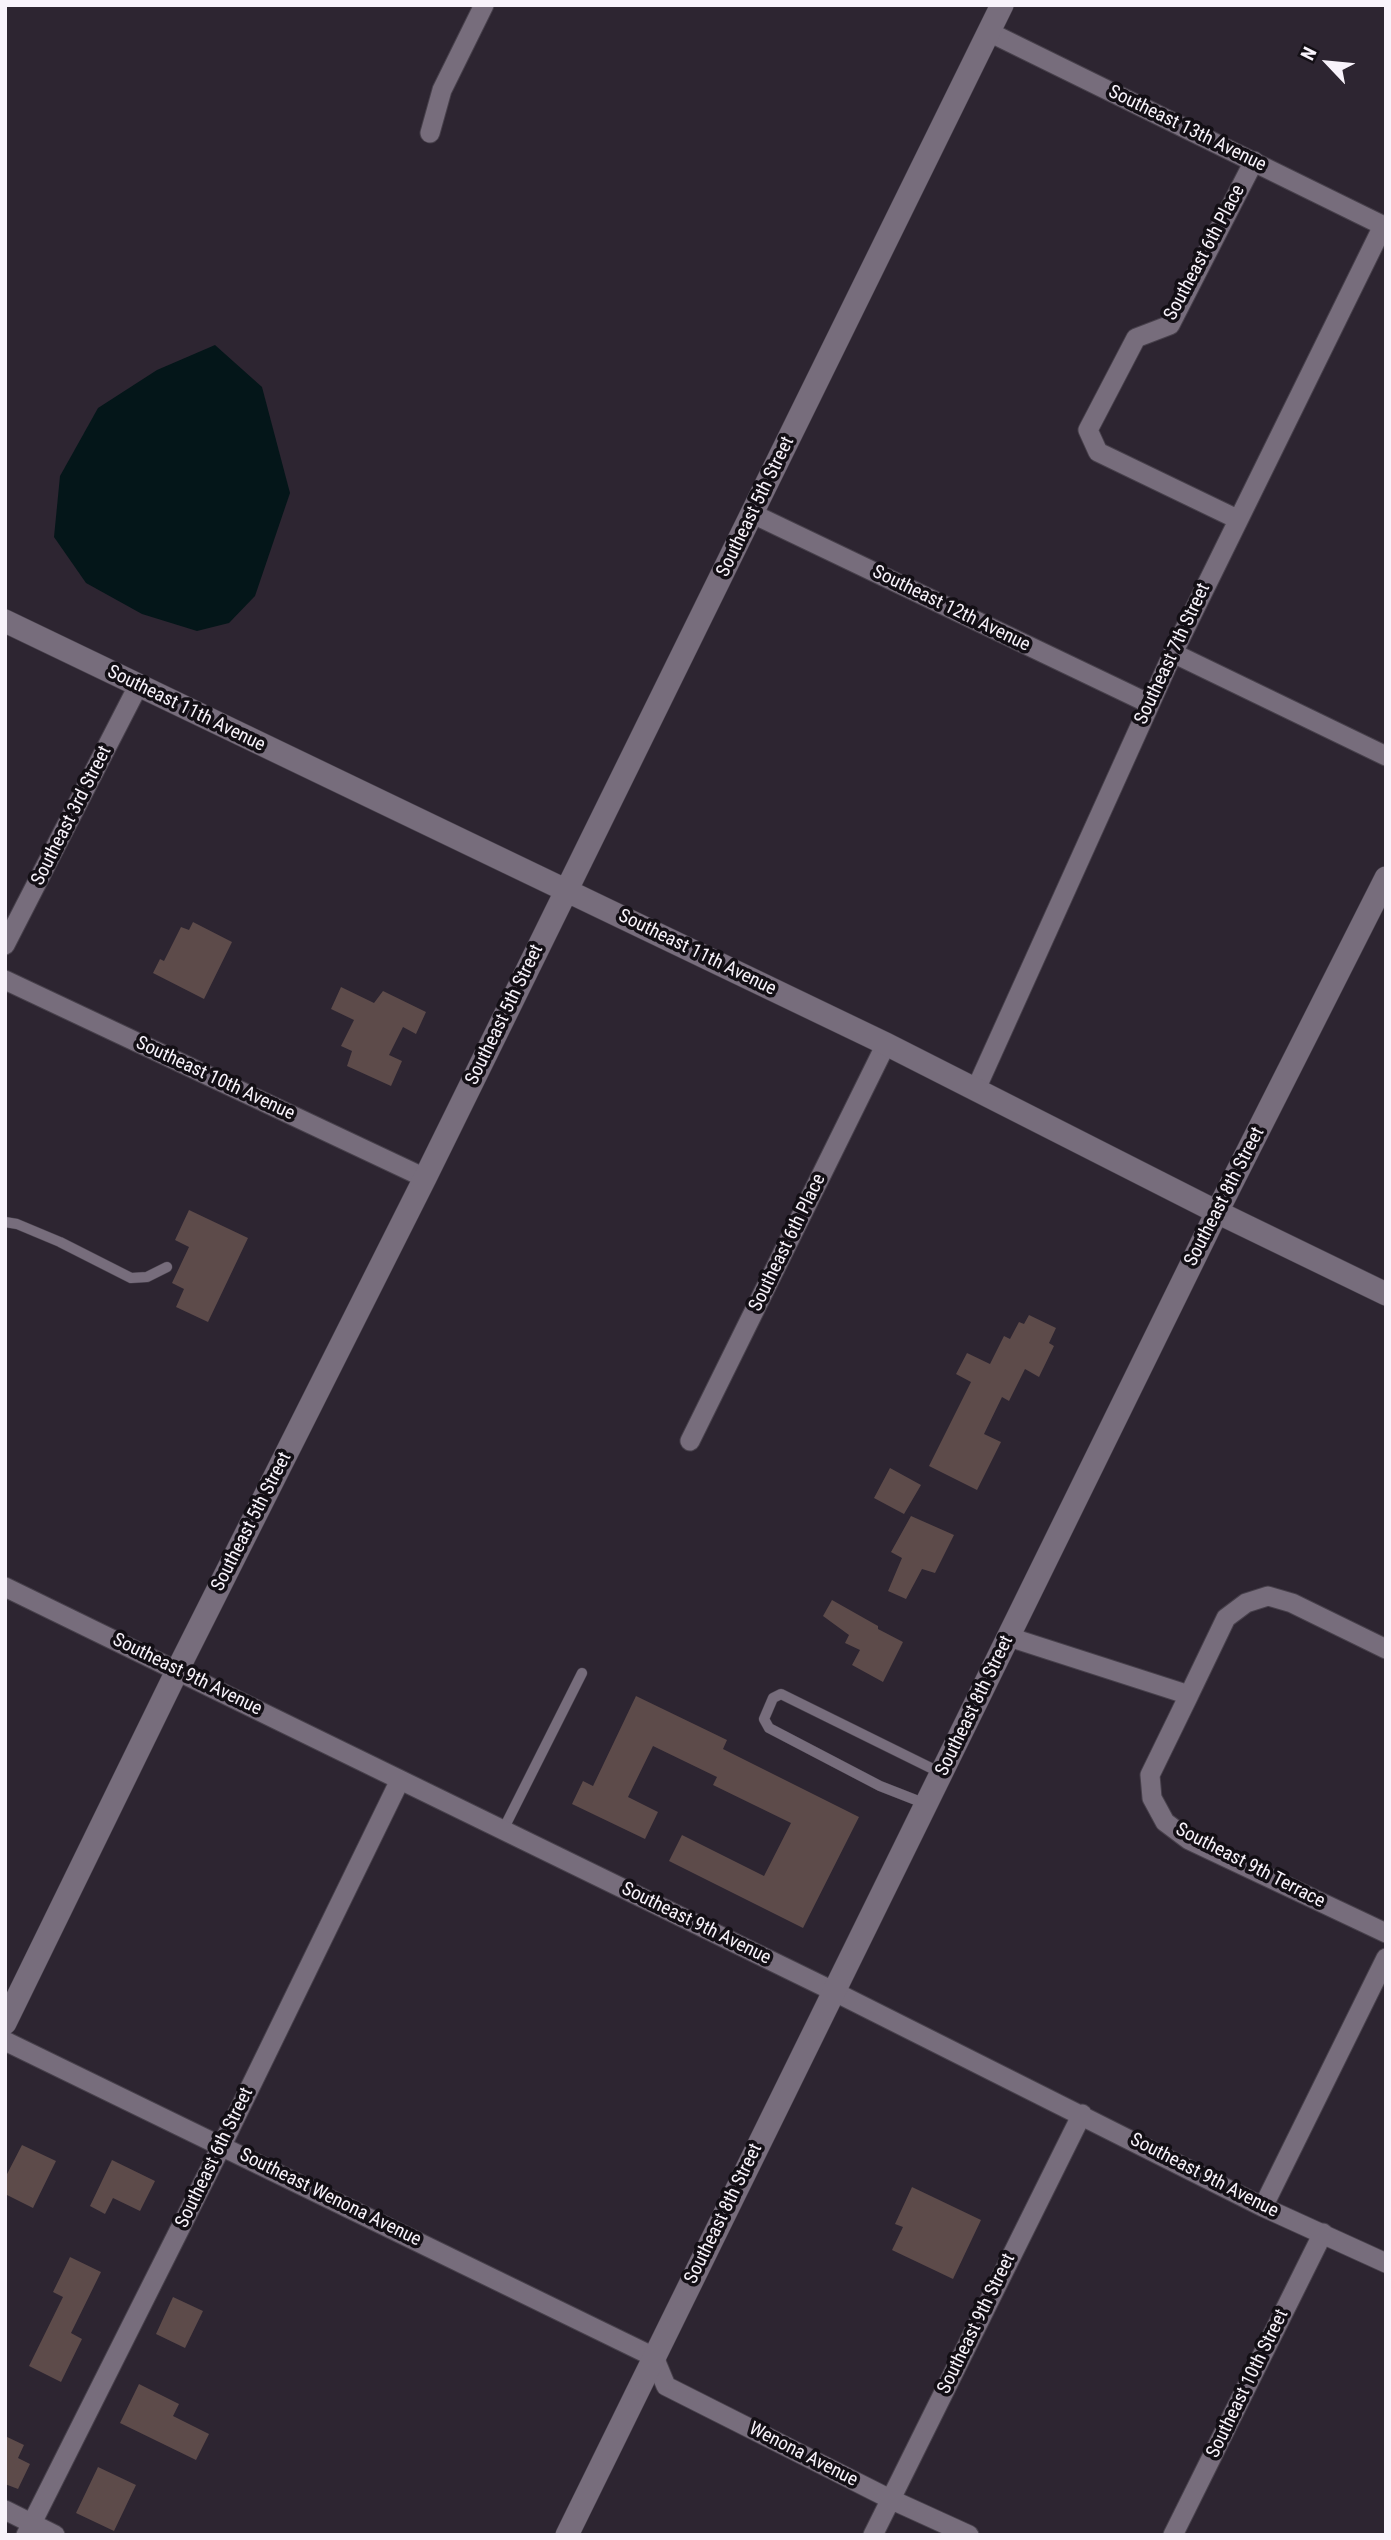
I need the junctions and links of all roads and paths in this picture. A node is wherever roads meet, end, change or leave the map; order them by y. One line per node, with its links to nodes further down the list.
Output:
1 (484, 5): 4 (street)
2 (1002, 5): 3 (street, Southeast 5th Street)
3 (989, 32): 5 (street, Southeast 13th Avenue); 7 (street, Southeast 5th Street)
4 (430, 133)
5 (1254, 161): 6 (street, Southeast 13th Avenue); 8 (street, Southeast 6th Place)
6 (1384, 226): 8 (street, Southeast 7th Street)
7 (753, 514): 12 (street, Southeast 12th Avenue); 15 (street, Southeast 5th Street)
8 (1237, 519): 10 (street, Southeast 7th Street)
9 (5, 621): 11 (street, Southeast 11th Avenue)
10 (1172, 653): 12 (street, Southeast 7th Street); 13 (street)
11 (138, 686): 15 (street, Southeast 11th Avenue); 16 (street, Southeast 3rd Street)
12 (1150, 704): 19 (street, Southeast 7th Street)
13 (1386, 756)
14 (1386, 878): 21 (street, Southeast 8th Street)
15 (566, 890): 18 (street, Southeast 11th Avenue); 20 (street, Southeast 5th Street)
16 (5, 945)
17 (5, 979): 20 (street, Southeast 10th Avenue)
18 (886, 1044): 19 (street, Southeast 11th Avenue); 25 (street, Southeast 6th Place)
19 (976, 1089): 21 (street, Southeast 11th Avenue)
20 (425, 1178): 29 (street, Southeast 5th Street)
21 (1217, 1212): 24 (street, Southeast 11th Avenue); 27 (street, Southeast 8th Street)
22 (5, 1222): 23 (lane)
23 (167, 1267)
24 (1386, 1294)
25 (690, 1441)
26 (5, 1587): 29 (street, Southeast 9th Avenue)
27 (1009, 1637): 31 (street); 32 (street, Southeast 8th Street)
28 (1386, 1649): 31 (street)
29 (177, 1671): 33 (street, Southeast 9th Avenue); 39 (street, Southeast 5th Street)
30 (582, 1673): 35 (lane)
31 (1189, 1695): 36 (street, Southeast 9th Terrace)
32 (942, 1773): 34 (street, Southeast 8th Street); 34 (lane)
33 (400, 1780): 35 (street, Southeast 9th Avenue); 42 (street, Southeast 6th Street)
34 (926, 1804): 38 (street, Southeast 8th Street)
35 (503, 1830): 38 (street, Southeast 9th Avenue)
36 (1386, 1933)
37 (1386, 1958): 43 (street)
38 (833, 1991): 41 (street, Southeast 9th Avenue); 46 (street, Southeast 8th Street)
39 (5, 2023)
40 (5, 2041): 42 (street, Southeast Wenona Avenue)
41 (1082, 2114): 43 (street, Southeast 9th Avenue); 47 (street, Southeast 9th Street)
42 (222, 2145): 46 (street, Southeast Wenona Avenue); 49 (street, Southeast 6th Street)
43 (1264, 2207): 44 (street, Southeast 9th Avenue)
44 (1323, 2233): 45 (street, Southeast 9th Avenue); 54 (street, Southeast 10th Street)
45 (1386, 2263)
46 (654, 2357): 47 (street, Wenona Avenue); 51 (street, Southeast 8th Street)
47 (890, 2499): 52 (street, Southeast 9th Street); 53 (street, Wenona Avenue)
48 (5, 2510): 49 (street)
49 (29, 2529): 50 (street)
50 (55, 2535)
51 (567, 2535)
52 (873, 2535)
53 (969, 2535)
54 (1173, 2535)

